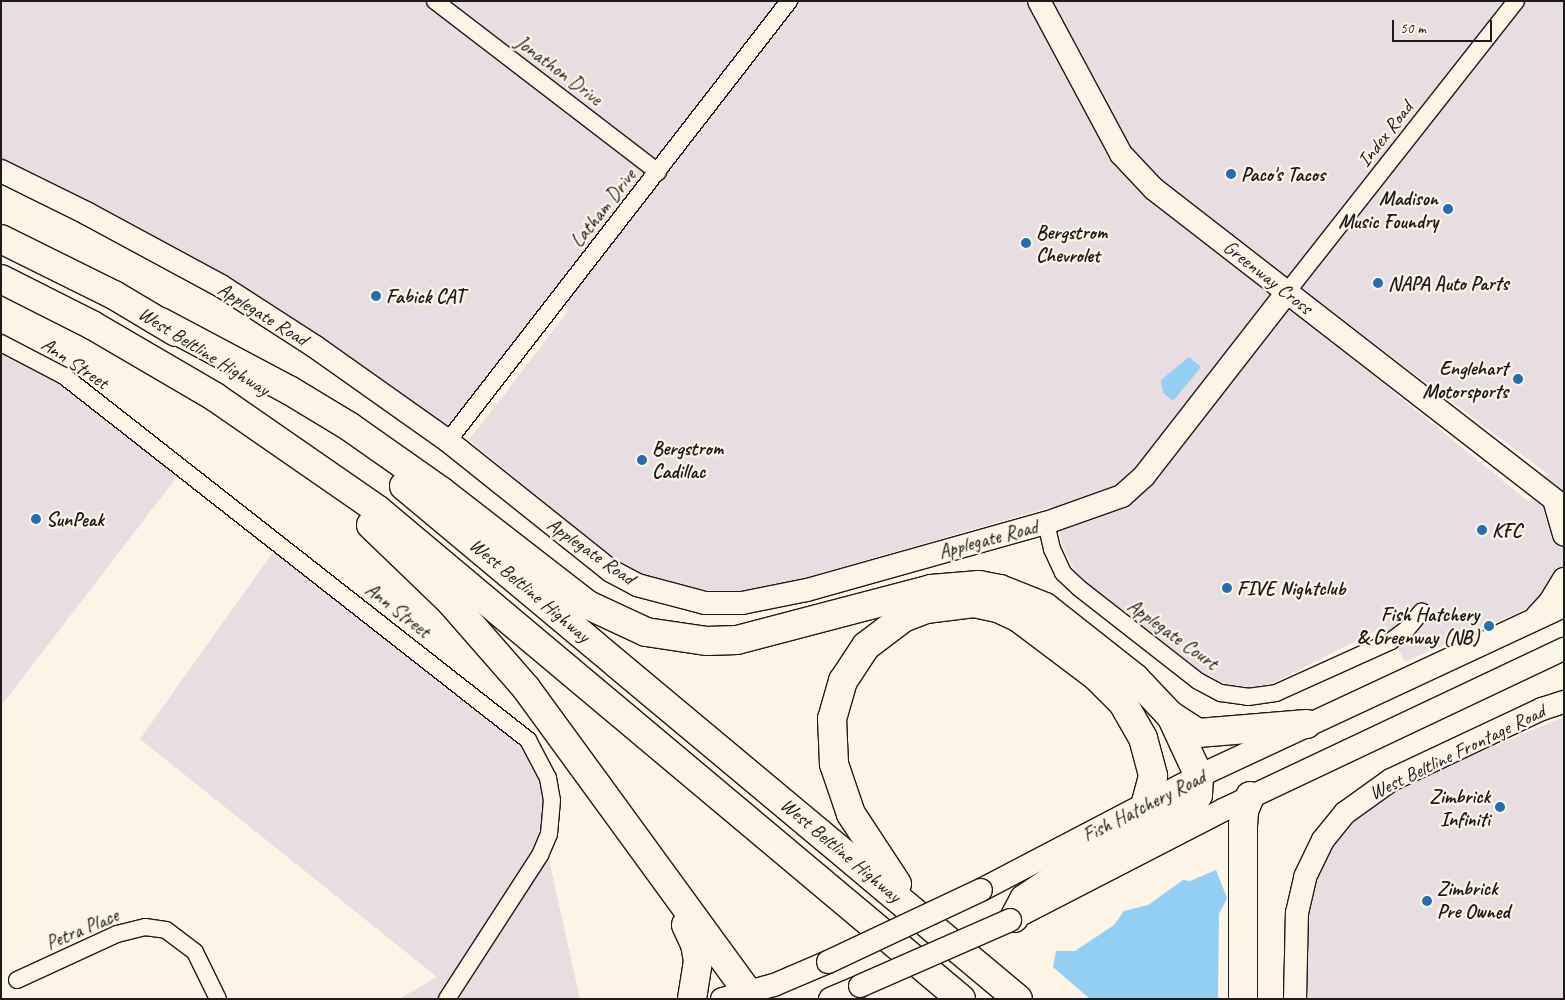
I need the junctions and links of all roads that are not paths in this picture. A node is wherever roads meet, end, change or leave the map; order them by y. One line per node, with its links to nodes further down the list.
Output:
1 (435, 1): 6 (street, Jonathon Drive)
2 (789, 1): 6 (street, Latham Drive)
3 (1039, 1): 9 (street, Greenway Cross)
4 (1516, 1): 9 (street, Index Road)
5 (1, 172): 13 (street, Applegate Road)
6 (658, 172): 13 (street, Latham Drive)
7 (1, 239): 10 (highway, West Beltline Highway)
8 (1, 279): 12 (highway, West Beltline Highway)
9 (1287, 292): 14 (street, Greenway Cross); 15 (street, Applegate Road)
10 (161, 322): 23 (highway); 29 (highway, West Beltline Highway)
11 (1, 343): 34 (street, Ann Street)
12 (215, 397): 28 (highway); 37 (highway, West Beltline Highway)
13 (448, 441): 15 (street, Applegate Road)
14 (1561, 508): 16 (street)
15 (1046, 523): 19 (street, Applegate Court)
16 (1564, 535)
17 (1564, 579): 20 (street)
18 (1564, 606): 20 (street, Fish Hatchery Road)
19 (1422, 611)
20 (1526, 624): 24 (street, Fish Hatchery Road)
21 (1564, 649): 26 (street, Fish Hatchery Road)
22 (1564, 702): 40 (street, West Beltline Frontage Road)
23 (1170, 715): 24 (highway); 25 (highway)
24 (1307, 724): 25 (street, Fish Hatchery Road)
25 (1199, 776): 27 (street, Fish Hatchery Road); 30 (highway)
26 (1250, 796): 30 (street, Fish Hatchery Road); 39 (highway)
27 (1146, 802): 29 (highway); 32 (street, Fish Hatchery Road, bridge)
28 (619, 815): 32 (highway); 35 (highway)
29 (922, 917): 38 (highway, West Beltline Highway)
30 (1012, 919): 36 (street, Fish Hatchery Road, bridge)
31 (17, 980): 33 (street, Petra Place)
32 (741, 996)
33 (218, 999)
34 (447, 999)
35 (692, 999)
36 (830, 999)
37 (961, 999)
38 (1018, 999)
39 (1243, 999)
40 (1295, 999)

